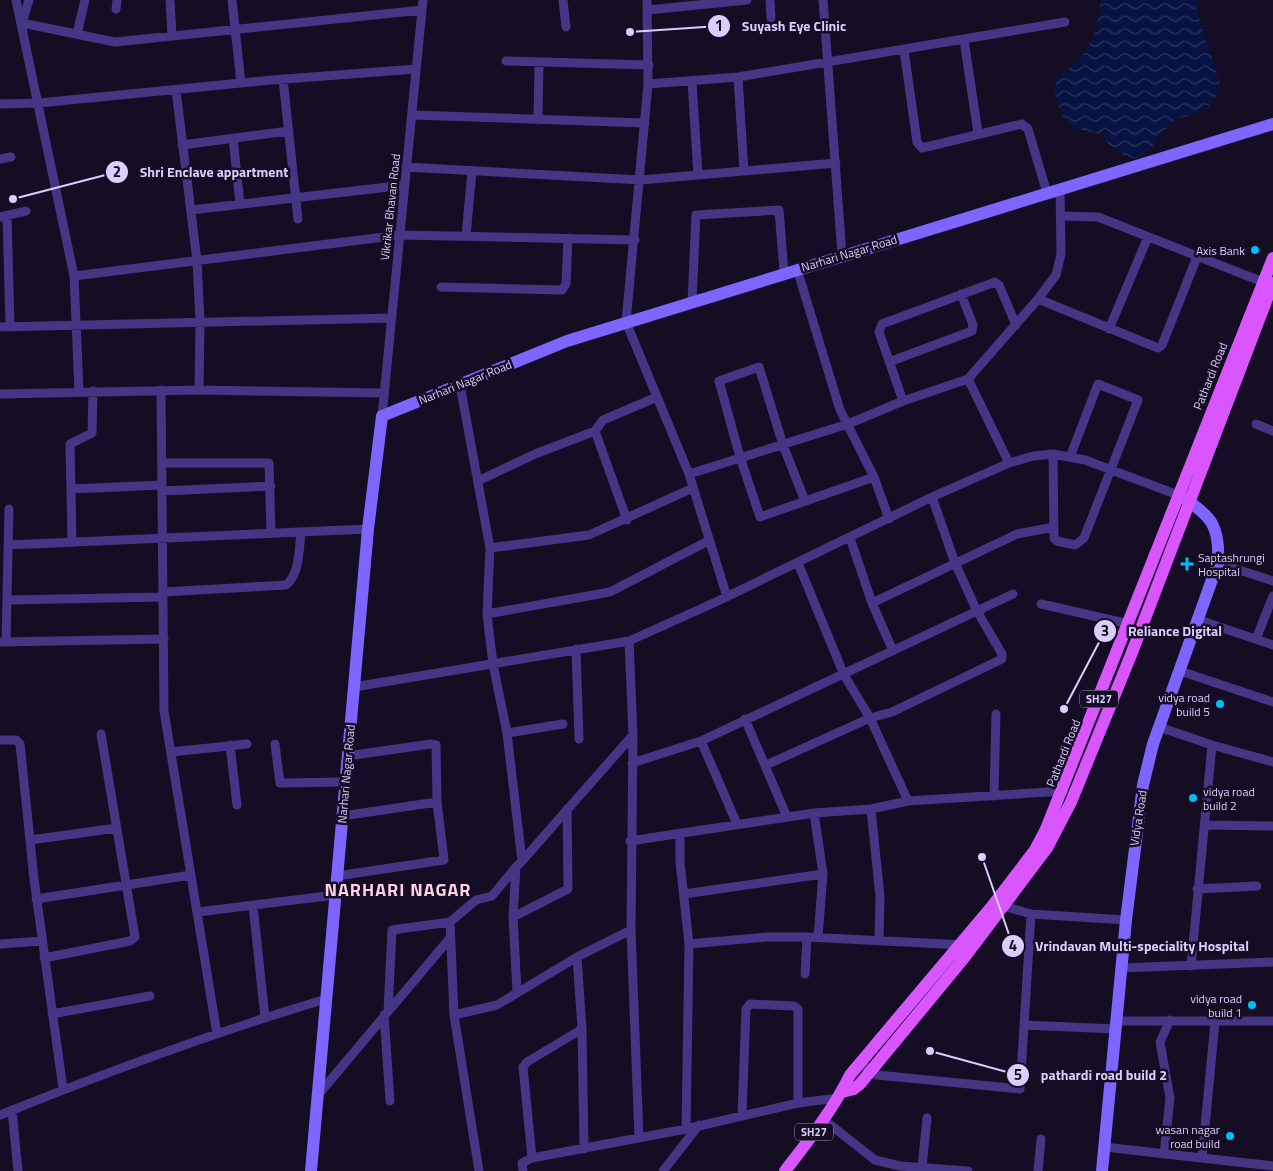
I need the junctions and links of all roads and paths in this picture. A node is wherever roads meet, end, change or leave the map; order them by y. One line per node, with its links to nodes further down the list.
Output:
1 (16, 0): 15 (street)
2 (29, 0): 15 (street)
3 (85, 0): 18 (street)
4 (170, 0): 19 (street)
5 (232, 0): 17 (street)
6 (423, 0): 12 (street, Vikrikar Bhavan Road)
7 (563, 0): 16 (street)
8 (747, 0): 11 (street)
9 (770, 0): 13 (street)
10 (823, 0): 24 (street)
11 (648, 5): 25 (street)
12 (422, 10): 17 (street); 26 (street, Vikrikar Bhavan Road)
13 (771, 18)
14 (1065, 22): 20 (street)
15 (22, 23): 18 (street); 33 (street)
16 (566, 27)
17 (236, 31): 19 (street); 30 (street)
18 (76, 34): 19 (street)
19 (172, 36)
20 (964, 40): 21 (street); 40 (street)
21 (904, 50): 24 (street); 40 (street)
22 (506, 61): 23 (street)
23 (539, 62): 25 (street); 36 (street)
24 (828, 62): 27 (street); 45 (street)
25 (649, 66): 31 (street)
26 (416, 69): 28 (street); 35 (street, Vikrikar Bhavan Road)
27 (738, 77): 29 (street); 48 (street)
28 (283, 79): 30 (street); 39 (street)
29 (692, 82): 31 (street); 49 (street)
30 (241, 83): 32 (street)
31 (648, 84): 37 (street)
32 (176, 90): 33 (street); 42 (street)
33 (39, 103): 34 (street); 71 (street)
34 (0, 104)
35 (412, 115): 36 (street); 46 (street, Vikrikar Bhavan Road)
36 (538, 120): 37 (street)
37 (645, 124): 50 (street)
38 (1273, 124): 52 (street, Narhari Nagar Road)
39 (289, 131): 41 (street); 54 (street)
40 (978, 133): 53 (street)
41 (234, 138): 42 (street); 55 (street)
42 (182, 145): 56 (street)
43 (11, 156): 44 (street)
44 (0, 159)
45 (836, 163): 48 (street); 66 (street)
46 (406, 167): 47 (street); 51 (street, Vikrikar Bhavan Road)
47 (472, 170): 50 (street); 62 (street)
48 (744, 171): 49 (street)
49 (698, 175): 50 (street)
50 (641, 180): 65 (street)
51 (405, 185): 54 (street); 61 (street, Vikrikar Bhavan Road)
52 (1060, 189): 53 (street, Narhari Nagar Road); 59 (street)
53 (1047, 193): 66 (street, Narhari Nagar Road)
54 (296, 198): 55 (street); 60 (street)
55 (240, 204): 56 (street)
56 (190, 210): 69 (street)
57 (26, 211): 58 (street)
58 (4, 216): 82 (street)
59 (1061, 216): 63 (street); 75 (street)
60 (298, 219)
61 (400, 235): 62 (street); 69 (street); 77 (street, Vikrikar Bhavan Road)
62 (466, 236): 64 (street)
63 (1148, 237): 67 (street); 84 (street)
64 (568, 238): 65 (street); 73 (street)
65 (635, 240): 79 (street)
66 (842, 255): 70 (street, Narhari Nagar Road)
67 (1197, 257): 72 (street); 84 (street)
68 (1273, 258): 72 (main road, Pathardi Road / SH27)
69 (197, 261): 71 (street); 78 (street)
70 (790, 270): 76 (street, Narhari Nagar Road); 76 (street); 97 (street)
71 (74, 276): 80 (street)
72 (1268, 282): 115 (main road, Pathardi Road / SH27); 118 (main road)
73 (441, 287)
74 (961, 294): 81 (street); 85 (street); 85 (street)
75 (1038, 300): 81 (street); 84 (street)
76 (692, 301): 79 (street, Narhari Nagar Road)
77 (392, 318): 78 (street); 92 (street, Vikrikar Bhavan Road)
78 (200, 321): 80 (street); 89 (street)
79 (626, 322): 87 (street, Narhari Nagar Road); 94 (street)
80 (76, 324): 82 (street); 90 (street)
81 (1016, 325): 86 (street)
82 (10, 326): 83 (street)
83 (0, 327)
84 (1110, 329)
85 (890, 362): 95 (street)
86 (968, 380): 95 (street); 106 (street)
87 (460, 385): 96 (street, Narhari Nagar Road); 110 (street)
88 (161, 390): 89 (street); 91 (street); 105 (street)
89 (199, 390): 92 (street)
90 (79, 391): 91 (street); 93 (street)
91 (93, 391): 112 (street)
92 (384, 393): 96 (street, Vikrikar Bhavan Road)
93 (0, 394)
94 (657, 396): 99 (street); 108 (street)
95 (903, 401): 97 (street)
96 (382, 416): 123 (street, Narhari Nagar Road)
97 (848, 424): 101 (street); 109 (street)
98 (1256, 424): 100 (street)
99 (594, 431): 110 (street); 121 (street)
100 (1273, 431)
101 (783, 445): 103 (street); 103 (street); 117 (street)
102 (1054, 454): 104 (street); 106 (street); 122 (street)
103 (740, 457): 108 (street); 117 (street)
104 (1070, 457): 107 (street); 107 (street)
105 (162, 463): 111 (street); 113 (street)
106 (1009, 463): 116 (street)
107 (1112, 470): 115 (street); 122 (street)
108 (689, 474): 114 (street)
109 (874, 477): 117 (street); 120 (street)
110 (478, 481): 131 (street)
111 (271, 486): 113 (street); 125 (street)
112 (71, 488): 113 (street); 129 (street)
113 (162, 488): 126 (street)
114 (693, 488): 121 (street); 128 (street)
115 (1178, 495): 118 (street, Vidya Road); 147 (main road, Pathardi Road / SH27)
116 (932, 498): 120 (street); 133 (street)
117 (805, 500)
118 (1189, 502): 134 (street, Vidya Road); 181 (main road)
119 (9, 509): 130 (street)
120 (889, 518): 127 (street)
121 (627, 520): 131 (street)
122 (1054, 527): 133 (street)
123 (368, 529): 124 (street); 158 (street, Narhari Nagar Road)
124 (301, 532): 125 (street); 138 (street)
125 (271, 533): 126 (street)
126 (163, 538): 129 (street); 138 (street)
127 (850, 538): 132 (street); 142 (street)
128 (708, 541): 140 (street); 145 (street)
129 (72, 543): 130 (street)
130 (8, 545): 135 (street)
131 (490, 548): 145 (street)
132 (798, 563): 140 (street); 157 (street)
133 (954, 563): 142 (street); 144 (street)
134 (1218, 563): 136 (street); 146 (street, Vidya Road)
135 (4, 565): 141 (street)
136 (1273, 581)
137 (1013, 594): 144 (street)
138 (164, 595): 141 (street); 148 (street)
139 (1273, 596): 149 (street)
140 (727, 597): 150 (street)
141 (7, 600): 151 (street)
142 (872, 603): 154 (street)
143 (1041, 604): 147 (street)
144 (977, 611): 154 (street); 161 (street)
145 (487, 614): 155 (street)
146 (1199, 620): 149 (street); 156 (street, Vidya Road)
147 (1129, 624): 181 (main road, Pathardi Road / SH27)
148 (164, 639): 151 (street); 175 (street)
149 (1256, 639): 152 (street)
150 (629, 640): 153 (street); 167 (street)
151 (3, 642)
152 (1273, 645)
153 (576, 649): 155 (street); 168 (street)
154 (893, 651): 157 (street)
155 (493, 664): 158 (street); 165 (street)
156 (1180, 671): 159 (street); 164 (street, Vidya Road)
157 (844, 674): 161 (street); 162 (street)
158 (354, 687): 176 (street, Narhari Nagar Road)
159 (1273, 702)
160 (996, 714): 182 (street)
161 (870, 718): 179 (street); 184 (street)
162 (745, 719): 170 (street); 179 (street)
163 (563, 724): 165 (street)
164 (1159, 727): 174 (street); 213 (street, Vidya Road)
165 (507, 733): 198 (street)
166 (101, 734): 194 (street)
167 (633, 735): 178 (street); 186 (street)
168 (579, 738)
169 (0, 740): 196 (street)
170 (700, 740): 178 (street); 191 (street)
171 (247, 744): 173 (street)
172 (275, 744): 180 (street)
173 (230, 745): 175 (street); 185 (street)
174 (1212, 745): 177 (street); 192 (street)
175 (171, 752): 200 (street)
176 (348, 756): 180 (street, Narhari Nagar Road); 183 (street)
177 (1273, 762)
178 (632, 763): 197 (street)
179 (766, 765): 190 (street)
180 (345, 782): 189 (street, Narhari Nagar Road)
181 (1069, 792): 182 (street); 209 (main road, Pathardi Road / SH27)
182 (994, 796): 184 (street)
183 (437, 802): 189 (street); 201 (street)
184 (908, 802): 187 (street)
185 (237, 805)
186 (568, 809): 198 (street); 212 (street)
187 (872, 809): 188 (street); 219 (street)
188 (814, 814): 190 (street); 199 (street)
189 (342, 816): 201 (street, Narhari Nagar Road)
190 (787, 818): 191 (street)
191 (737, 824): 195 (street)
192 (1204, 825): 193 (street); 204 (street)
193 (1273, 826)
194 (117, 828): 196 (street); 202 (street)
195 (680, 833): 197 (street); 205 (street)
196 (30, 840): 207 (street)
197 (630, 841): 215 (street)
198 (519, 864): 212 (street); 214 (street)
199 (823, 874): 205 (street); 217 (street)
200 (191, 875): 202 (street); 210 (street)
201 (337, 876): 206 (street, Narhari Nagar Road)
202 (127, 885): 207 (street); 226 (street)
203 (1257, 886): 204 (street)
204 (1198, 889): 228 (street)
205 (684, 894): 223 (street)
206 (335, 895): 208 (street); 233 (street, Narhari Nagar Road)
207 (36, 899): 220 (street)
208 (253, 905): 210 (street); 237 (street)
209 (1000, 905): 211 (street); 221 (main road, Pathardi Road / SH27); 224 (main road)
210 (198, 912): 244 (street)
211 (1031, 914): 213 (street); 241 (street)
212 (513, 917): 231 (street)
213 (1126, 920): 229 (street, Vidya Road)
214 (450, 922): 218 (street); 234 (street)
215 (631, 930): 225 (street); 259 (street)
216 (807, 937): 217 (street); 223 (street); 230 (street)
217 (818, 937): 219 (street)
218 (450, 938): 234 (street); 236 (street)
219 (879, 940): 221 (street)
220 (42, 941): 222 (street); 226 (street)
221 (960, 943): 224 (street); 245 (main road, Pathardi Road / SH27)
222 (0, 944)
223 (689, 944): 258 (street)
224 (972, 947): 246 (main road)
225 (577, 957): 231 (street); 243 (street)
226 (44, 958): 235 (street)
227 (1273, 962): 228 (street)
228 (1191, 966): 229 (street)
229 (1121, 968): 242 (street, Vidya Road)
230 (805, 974)
231 (517, 991): 236 (street)
232 (150, 996): 235 (street)
233 (326, 999): 237 (street); 249 (street, Narhari Nagar Road)
234 (386, 1013): 249 (street); 250 (street)
235 (52, 1014): 247 (street)
236 (454, 1015): 270 (street)
237 (264, 1018): 244 (street)
238 (1170, 1020): 240 (street); 242 (street); 263 (street)
239 (1273, 1021): 240 (street)
240 (1215, 1022): 265 (street)
241 (1024, 1024): 242 (street); 246 (street)
242 (1116, 1025): 261 (street, Vidya Road)
243 (582, 1029): 262 (street); 264 (street)
244 (217, 1034): 247 (street)
245 (860, 1063): 246 (street); 248 (main road, Pathardi Road / SH27)
246 (870, 1071): 248 (main road)
247 (63, 1090): 252 (street)
248 (840, 1095): 251 (street); 256 (main road, Pathardi Road / SH27)
249 (317, 1096): 269 (street, Narhari Nagar Road)
250 (390, 1101)
251 (798, 1103): 253 (street); 253 (street)
252 (12, 1110): 254 (street); 268 (street)
253 (742, 1115): 257 (street)
254 (0, 1116)
255 (927, 1118): 267 (street)
256 (823, 1119): 267 (street); 273 (main road, Pathardi Road / SH27)
257 (699, 1124): 258 (street); 272 (street)
258 (686, 1129): 259 (street)
259 (639, 1138): 262 (street)
260 (1041, 1138): 275 (street)
261 (1104, 1147): 263 (street); 276 (street, Vidya Road)
262 (584, 1149): 264 (street)
263 (1164, 1154): 265 (street)
264 (532, 1158): 271 (street)
265 (1202, 1158): 266 (street)
266 (1273, 1166)
267 (922, 1167): 274 (street)
268 (18, 1171)
269 (311, 1171)
270 (479, 1171)
271 (523, 1171)
272 (664, 1171)
273 (785, 1171)
274 (968, 1171)
275 (1038, 1171)
276 (1102, 1171)

